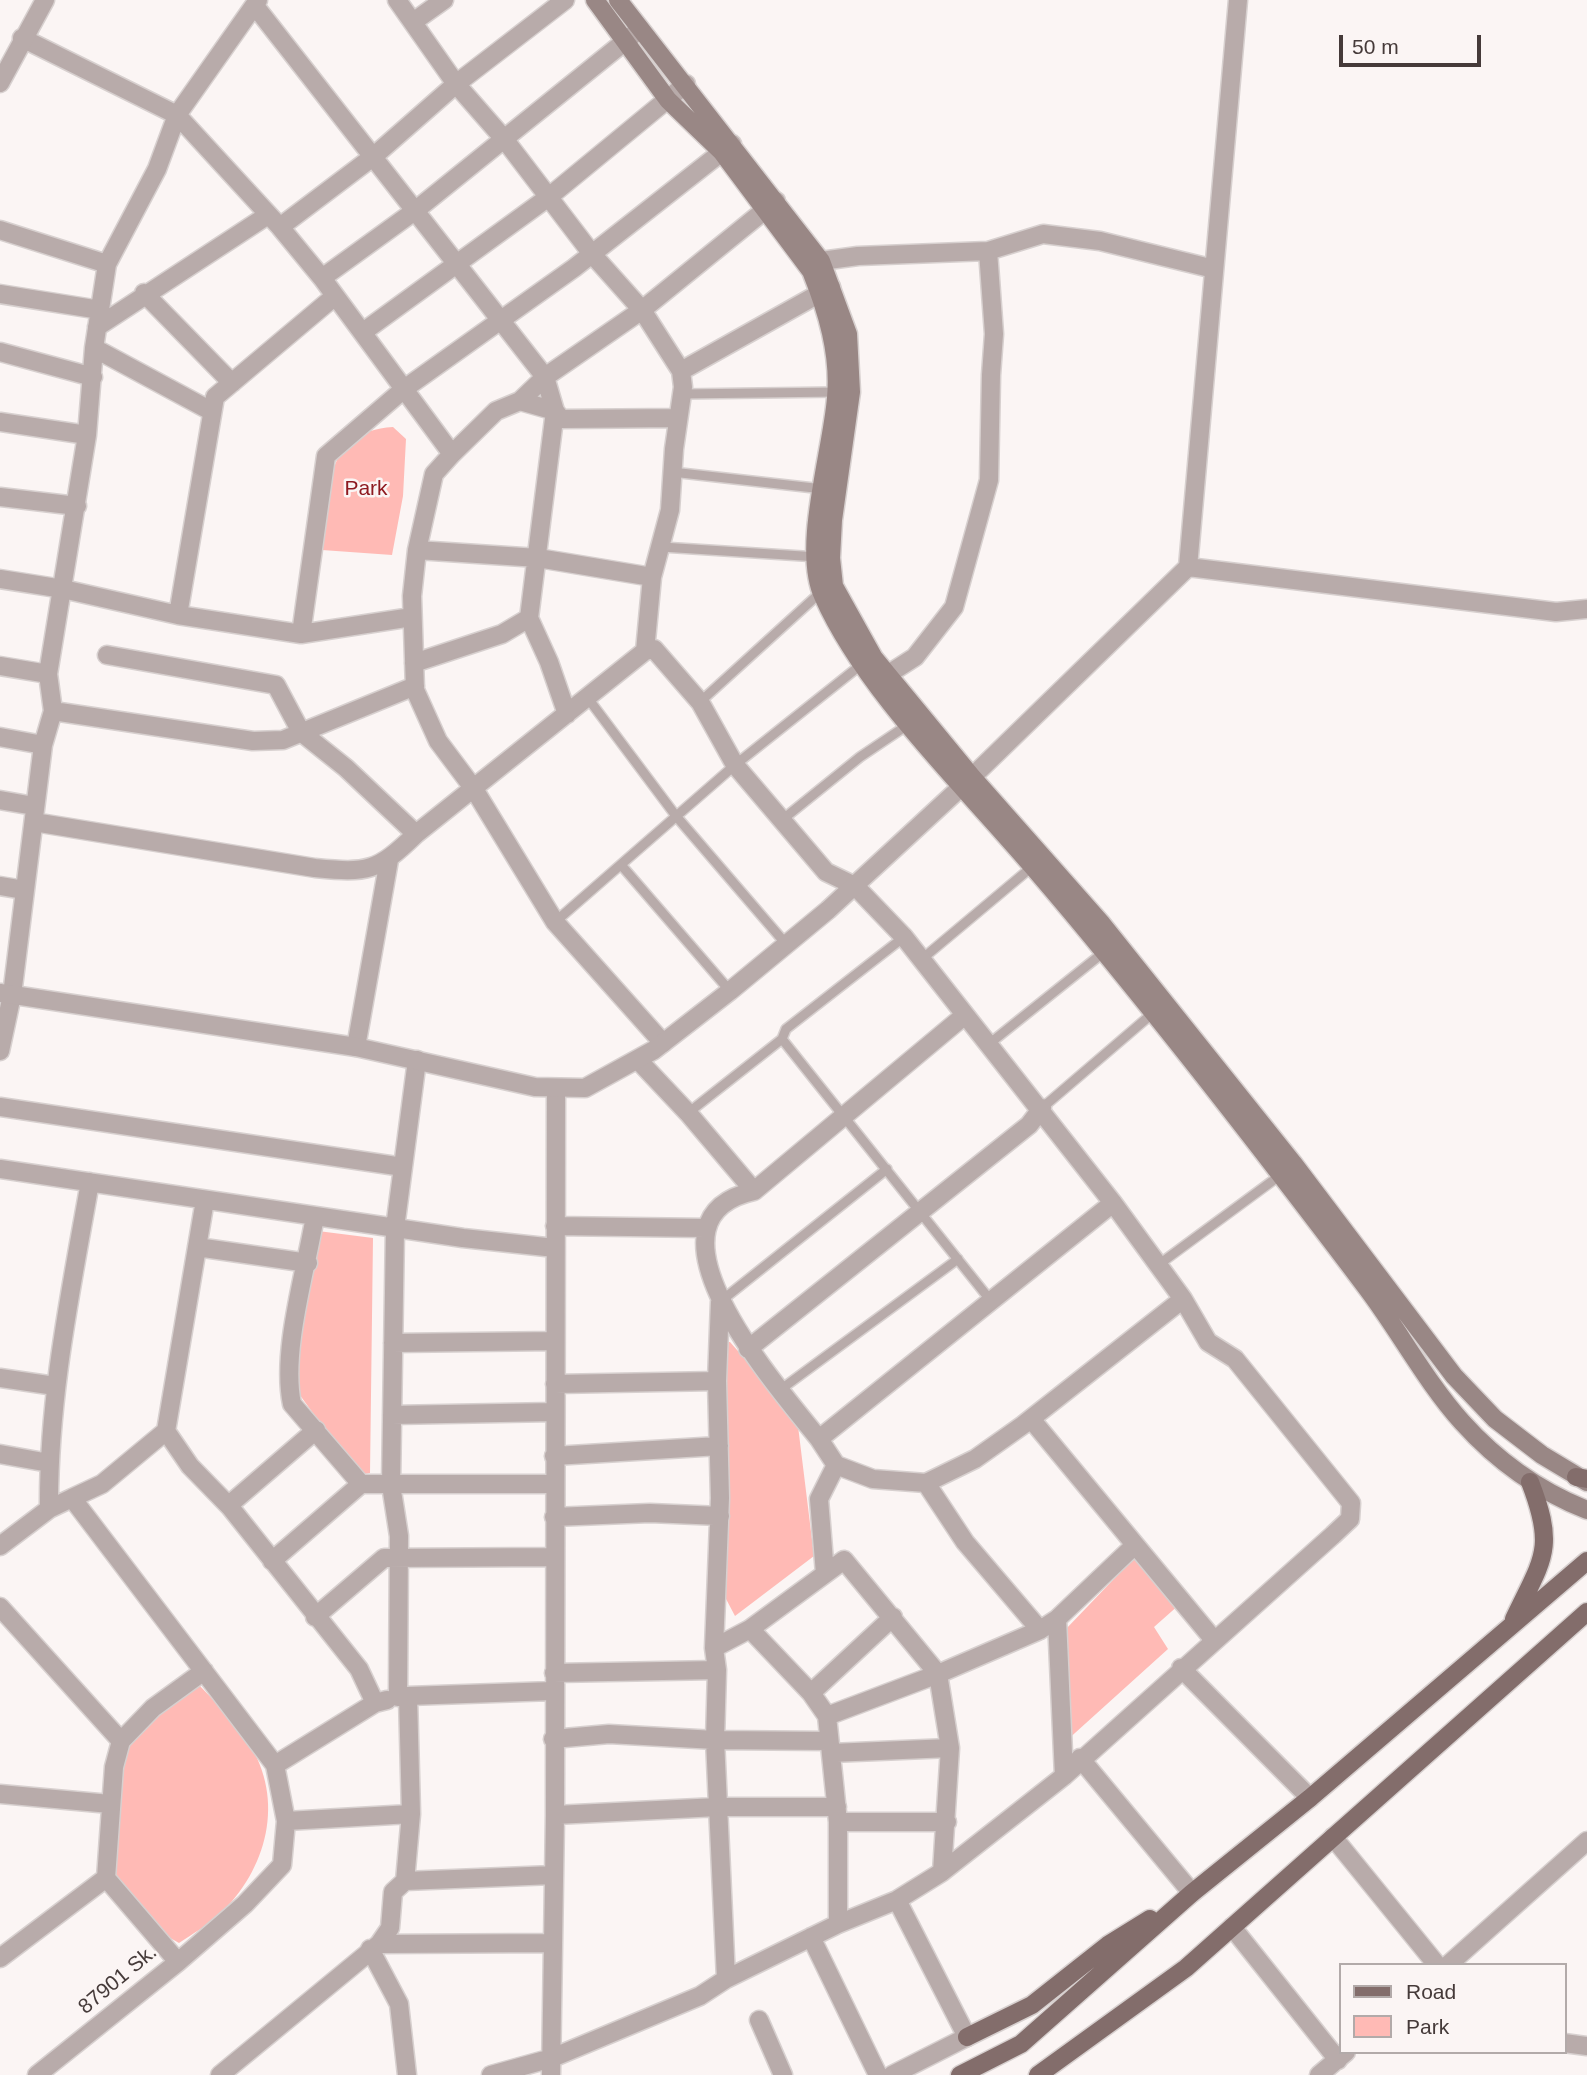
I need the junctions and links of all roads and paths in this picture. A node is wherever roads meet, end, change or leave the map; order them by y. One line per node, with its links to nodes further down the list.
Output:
1 (46, 0): 11 (street)
2 (397, 0): 9 (street)
3 (444, 0): 9 (street)
4 (565, 0): 14 (street)
5 (595, 0): 12 (main road)
6 (618, 0): 10 (main road)
7 (1238, 0): 31 (street)
8 (257, 3): 17 (street); 20 (street)
9 (413, 22): 14 (street)
10 (639, 30): 12 (street); 15 (main road)
11 (22, 38): 13 (street); 17 (street)
12 (623, 42): 16 (main road); 18 (street)
13 (0, 83)
14 (456, 84): 18 (street); 20 (street)
15 (686, 84): 16 (street); 19 (main road)
16 (668, 100): 19 (main road); 21 (street)
17 (177, 116): 24 (street); 29 (street)
18 (505, 140): 21 (street); 23 (street)
19 (727, 148): 22 (main road); 27 (street)
20 (374, 156): 23 (street); 24 (street)
21 (550, 196): 27 (street); 30 (street)
22 (771, 206): 28 (main road); 33 (main road); 37 (street)
23 (416, 210): 30 (street); 32 (street)
24 (274, 221): 32 (street); 34 (street)
25 (0, 230): 29 (street)
26 (988, 251): 28 (street); 31 (street); 81 (street)
27 (592, 254): 37 (street); 39 (street)
28 (821, 261): 33 (main road)
29 (107, 264): 38 (street)
30 (460, 265): 39 (street); 40 (street)
31 (1214, 269): 65 (street)
32 (321, 278): 36 (street)
33 (826, 290): 43 (street); 48 (main road)
34 (144, 293): 38 (street); 46 (street)
35 (0, 294): 38 (street)
36 (335, 296): 40 (street); 46 (street)
37 (642, 310): 43 (street); 45 (street)
38 (99, 318): 41 (street)
39 (502, 320): 45 (street); 47 (street)
40 (363, 332): 47 (street)
41 (94, 348): 44 (street); 51 (street)
42 (0, 352): 44 (street)
43 (681, 370): 49 (street)
44 (93, 377): 55 (street)
45 (545, 377): 50 (street); 52 (street)
46 (232, 383): 51 (street)
47 (404, 389): 56 (street); 74 (street)
48 (844, 392): 49 (lane); 58 (main road)
49 (682, 394): 53 (street)
50 (520, 401): 52 (street); 56 (street)
51 (211, 411): 71 (street)
52 (555, 411): 53 (street); 64 (street)
53 (678, 418): 57 (street)
54 (0, 422): 55 (street)
55 (87, 435): 60 (street)
56 (452, 454): 62 (street)
57 (672, 472): 58 (lane); 61 (street)
58 (830, 490): 63 (main road)
59 (0, 497): 60 (street)
60 (76, 506): 68 (street)
61 (662, 547): 63 (lane); 66 (street)
62 (417, 550): 64 (street); 72 (street)
63 (823, 557): 69 (main road); 81 (main road)
64 (538, 558): 66 (street); 73 (street)
65 (1188, 566): 70 (street); 92 (street)
66 (652, 577): 75 (street)
67 (0, 579): 68 (street)
68 (63, 589): 71 (street); 80 (street)
69 (821, 592): 78 (main road); 84 (lane)
70 (1587, 608)
71 (178, 615): 74 (street)
72 (412, 617): 74 (street); 77 (street)
73 (529, 618): 77 (street); 86 (street)
74 (301, 634)
75 (645, 651): 83 (street); 84 (street)
76 (107, 655): 88 (street)
77 (414, 663): 82 (street)
78 (862, 664): 87 (main road); 91 (lane)
79 (0, 666): 80 (street)
80 (48, 674): 85 (street)
81 (887, 675): 92 (main road)
82 (415, 686): 88 (street); 93 (street)
83 (587, 697): 86 (street); 96 (lane)
84 (700, 702): 91 (street)
85 (53, 711): 88 (street); 90 (street)
86 (567, 714): 93 (street)
87 (910, 724): 92 (main road); 97 (lane)
88 (301, 732): 98 (street)
89 (0, 737): 90 (street)
90 (43, 745): 95 (street)
91 (735, 765): 96 (lane); 97 (street)
92 (967, 782): 101 (main road); 103 (street); 166 (main road)
93 (474, 789): 98 (street); 105 (street)
94 (0, 800): 95 (street)
95 (34, 814): 99 (street); 104 (street)
96 (676, 816): 100 (lane); 107 (lane)
97 (782, 820): 103 (street)
98 (416, 834): 99 (street)
99 (389, 860): 117 (street)
100 (622, 866): 105 (lane); 110 (lane)
101 (1033, 866): 108 (main road); 109 (lane)
102 (0, 886): 104 (street)
103 (855, 886): 106 (street); 107 (street)
104 (24, 890): 111 (street)
105 (555, 922): 115 (street)
106 (904, 937): 109 (street); 114 (lane)
107 (786, 944): 110 (street)
108 (1104, 952): 112 (main road); 116 (lane)
109 (922, 959): 113 (street)
110 (730, 991): 115 (street)
111 (6, 994): 117 (street); 118 (street)
112 (1153, 1013): 123 (lane); 129 (main road)
113 (965, 1015): 116 (street); 125 (street)
114 (782, 1038): 124 (lane); 125 (lane)
115 (663, 1042): 120 (street)
116 (989, 1044): 123 (street)
117 (356, 1047): 119 (street)
118 (0, 1051)
119 (418, 1060): 121 (street); 126 (street)
120 (638, 1060): 121 (street); 124 (street)
121 (556, 1088): 136 (street)
122 (0, 1107): 126 (street)
123 (1042, 1108): 133 (street); 134 (street)
124 (688, 1113): 131 (street)
125 (844, 1118): 128 (lane); 131 (street)
126 (403, 1167): 137 (street)
127 (0, 1169): 130 (street)
128 (887, 1170): 134 (lane); 146 (lane)
129 (1279, 1176): 143 (lane); 167 (main road)
130 (90, 1182): 132 (street); 153 (street)
131 (754, 1191): 138 (street)
132 (205, 1200): 135 (street); 139 (street)
133 (1113, 1203): 143 (street); 145 (street)
134 (920, 1209): 141 (lane); 149 (street)
135 (315, 1216): 137 (street); 142 (street)
136 (555, 1226): 138 (street); 140 (street)
137 (395, 1228): 140 (street); 148 (street)
138 (705, 1228): 146 (street)
139 (197, 1247): 142 (street); 159 (street)
140 (555, 1248): 147 (street)
141 (958, 1259): 145 (lane); 154 (lane)
142 (308, 1263): 158 (street)
143 (1158, 1265): 144 (street)
144 (1183, 1299): 157 (street); 193 (street)
145 (991, 1301): 160 (street)
146 (720, 1302): 149 (street); 151 (street)
147 (555, 1341): 148 (street); 152 (street)
148 (393, 1343): 156 (street)
149 (748, 1349): 154 (street)
150 (0, 1378): 153 (street)
151 (717, 1381): 152 (street); 161 (street)
152 (555, 1384): 155 (street)
153 (55, 1386): 164 (street)
154 (780, 1390): 160 (street)
155 (554, 1412): 156 (street); 163 (street)
156 (392, 1415): 171 (street)
157 (1031, 1419): 168 (street); 178 (street)
158 (316, 1430): 169 (street); 173 (street)
159 (166, 1431): 172 (street); 173 (street)
160 (819, 1438): 165 (street)
161 (719, 1446): 163 (street); 176 (street)
162 (0, 1454): 164 (street)
163 (554, 1456): 170 (street)
164 (49, 1463): 174 (street)
165 (836, 1465): 168 (street); 184 (street)
166 (1583, 1479)
167 (1530, 1482): 175 (main road); 190 (main road)
168 (926, 1483): 192 (street)
169 (361, 1484): 171 (street); 182 (street)
170 (554, 1484): 171 (street); 177 (street)
171 (391, 1485): 181 (street)
172 (72, 1498): 174 (street); 197 (street)
173 (229, 1505): 182 (street)
174 (49, 1508): 179 (street)
175 (1587, 1510)
176 (720, 1516): 177 (street); 194 (street)
177 (554, 1517): 180 (street)
178 (1135, 1545): 189 (street); 193 (street)
179 (0, 1546)
180 (554, 1557): 181 (street); 199 (street)
181 (399, 1558): 187 (street); 201 (street)
182 (272, 1561): 187 (street)
183 (1587, 1561): 190 (main road)
184 (825, 1574): 188 (street); 191 (street)
185 (0, 1607): 206 (street)
186 (1587, 1612): 221 (main road)
187 (315, 1617): 202 (street)
188 (893, 1617): 198 (street); 200 (street)
189 (1057, 1619): 192 (street); 211 (street)
190 (1510, 1628): 213 (main road)
191 (750, 1629): 194 (street); 200 (street)
192 (1040, 1630): 198 (street)
193 (1214, 1640): 195 (street)
194 (714, 1648): 196 (street)
195 (1181, 1668): 209 (street); 213 (street)
196 (717, 1670): 199 (street); 205 (street)
197 (204, 1671): 206 (street); 210 (street)
198 (938, 1674): 203 (street); 208 (street)
199 (553, 1682): 201 (street); 204 (street)
200 (811, 1693): 203 (street)
201 (403, 1697): 202 (street); 216 (street)
202 (375, 1703): 210 (street)
203 (827, 1716): 207 (street)
204 (553, 1739): 205 (street); 217 (street)
205 (715, 1740): 207 (street); 215 (street)
206 (121, 1741): 214 (street)
207 (830, 1747): 208 (street); 218 (street)
208 (950, 1748): 220 (street)
209 (1080, 1758): 211 (street); 227 (street)
210 (275, 1765): 219 (street)
211 (1064, 1776): 223 (street)
212 (0, 1794): 214 (street)
213 (1310, 1798): 227 (main road)
214 (110, 1804): 225 (street)
215 (718, 1807): 217 (street); 218 (street); 238 (street)
216 (411, 1814): 219 (street); 226 (street)
217 (555, 1815): 224 (street)
218 (837, 1815): 220 (street); 229 (street)
219 (286, 1821): 235 (street)
220 (947, 1822): 223 (street)
221 (1333, 1837): 230 (main road); 236 (street)
222 (1587, 1841): 237 (street)
223 (942, 1872): 228 (street)
224 (553, 1874): 226 (street); 232 (street)
225 (106, 1878): 234 (street); 235 (street, 87901 Sk.)
226 (405, 1881): 233 (street)
227 (1192, 1894): 240 (main road); 254 (main road)
228 (897, 1900): 229 (street); 240 (street)
229 (838, 1924): 231 (street)
230 (1231, 1927): 243 (street); 246 (main road)
231 (811, 1937): 238 (street); 252 (street)
232 (552, 1943): 233 (street); 245 (street)
233 (375, 1947): 248 (street); 249 (street)
234 (0, 1958)
235 (178, 1962): 247 (street, 87901 Sk.)
236 (1435, 1963)
237 (1450, 1963)
238 (726, 1979): 245 (street)
239 (759, 2020): 251 (street)
240 (967, 2037): 253 (street)
241 (1566, 2043): 242 (street)
242 (1587, 2046)
243 (1338, 2051)
244 (1342, 2056): 255 (street)
245 (551, 2067): 250 (street)
246 (1040, 2074)
247 (37, 2075)
248 (220, 2075)
249 (407, 2075)
250 (491, 2075)
251 (783, 2075)
252 (878, 2075)
253 (892, 2075)
254 (960, 2075)
255 (1319, 2075)

